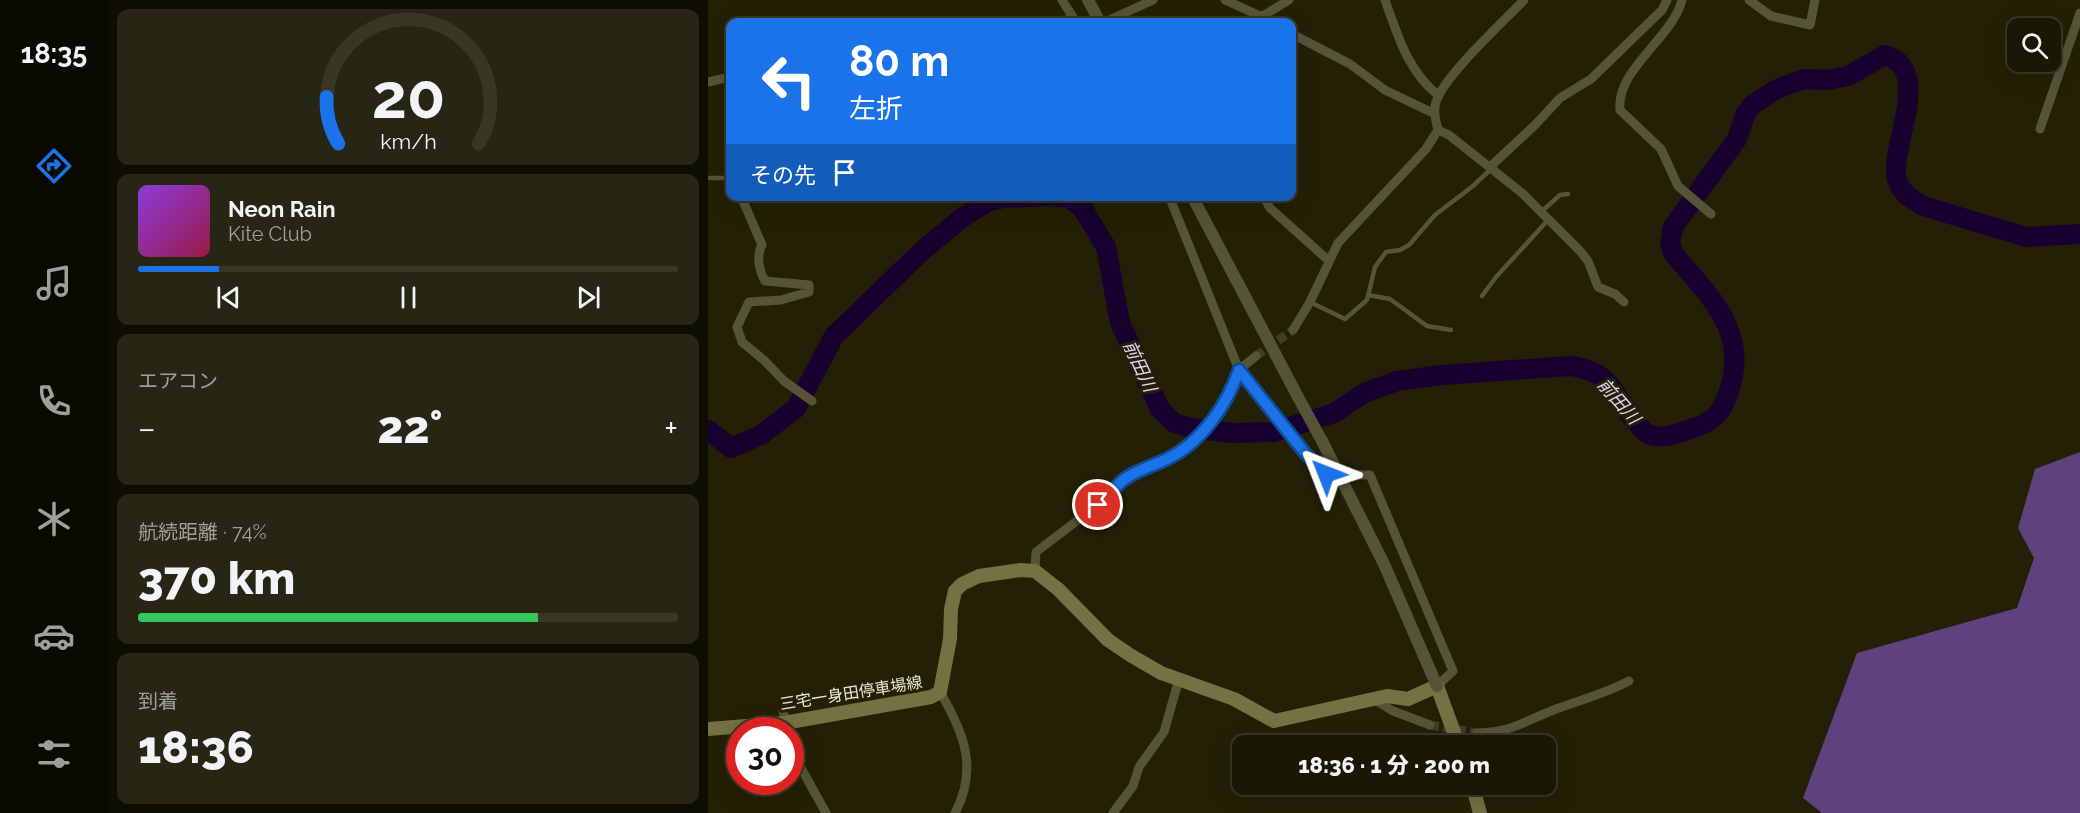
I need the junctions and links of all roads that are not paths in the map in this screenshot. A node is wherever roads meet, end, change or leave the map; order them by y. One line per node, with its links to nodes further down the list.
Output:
1 (1062, 0): 13 (street)
2 (1088, 0): 14 (street)
3 (1153, 0): 15 (street)
4 (1225, 0): 16 (street)
5 (1289, 0): 17 (street)
6 (1385, 0): 21 (street)
7 (1524, 0): 21 (street)
8 (1667, 0): 25 (street)
9 (1682, 0): 34 (street)
10 (1749, 0): 11 (street)
11 (1815, 0)
12 (2080, 13): 23 (street)
13 (1073, 18)
14 (1098, 18)
15 (1114, 18)
16 (1260, 18)
17 (1266, 18)
18 (1296, 36): 22 (street)
19 (726, 78): 20 (street)
20 (708, 82)
21 (1439, 96): 22 (street)
22 (1435, 114): 24 (street)
23 (2040, 129)
24 (1438, 130): 25 (street); 36 (street)
25 (1491, 167): 33 (street); 37 (lane)
26 (708, 178): 27 (lane)
27 (726, 178)
28 (1568, 194): 33 (lane)
29 (743, 201): 45 (street)
30 (1171, 201): 44 (street)
31 (1195, 201): 49 (street, bridge)
32 (1266, 201): 36 (street)
33 (1542, 211): 35 (street)
34 (1711, 214)
35 (1548, 220): 38 (lane); 40 (street)
36 (1328, 260): 39 (street)
37 (1368, 295): 39 (lane); 42 (lane)
38 (1482, 296)
39 (1310, 302): 41 (street)
40 (1624, 302)
41 (1293, 330)
42 (1451, 330)
43 (1256, 356): 44 (street)
44 (1239, 370): 46 (street); 49 (street)
45 (812, 401)
46 (1035, 571): 47 (main road); 50 (main road, 三宅一身田停車場線)
47 (1179, 679): 51 (main road); 62 (street)
48 (1629, 681): 56 (street)
49 (1437, 686): 51 (main road); 57 (main road)
50 (940, 692): 52 (main road, 三宅一身田停車場線); 61 (street)
51 (1373, 699): 53 (street)
52 (804, 718)
53 (1430, 725)
54 (726, 727): 55 (main road, 三宅一身田停車場線)
55 (708, 729)
56 (1477, 733)
57 (1455, 735)
58 (804, 773): 60 (street)
59 (1475, 795): 63 (main road)
60 (826, 813)
61 (955, 813)
62 (1113, 813)
63 (1480, 813)

